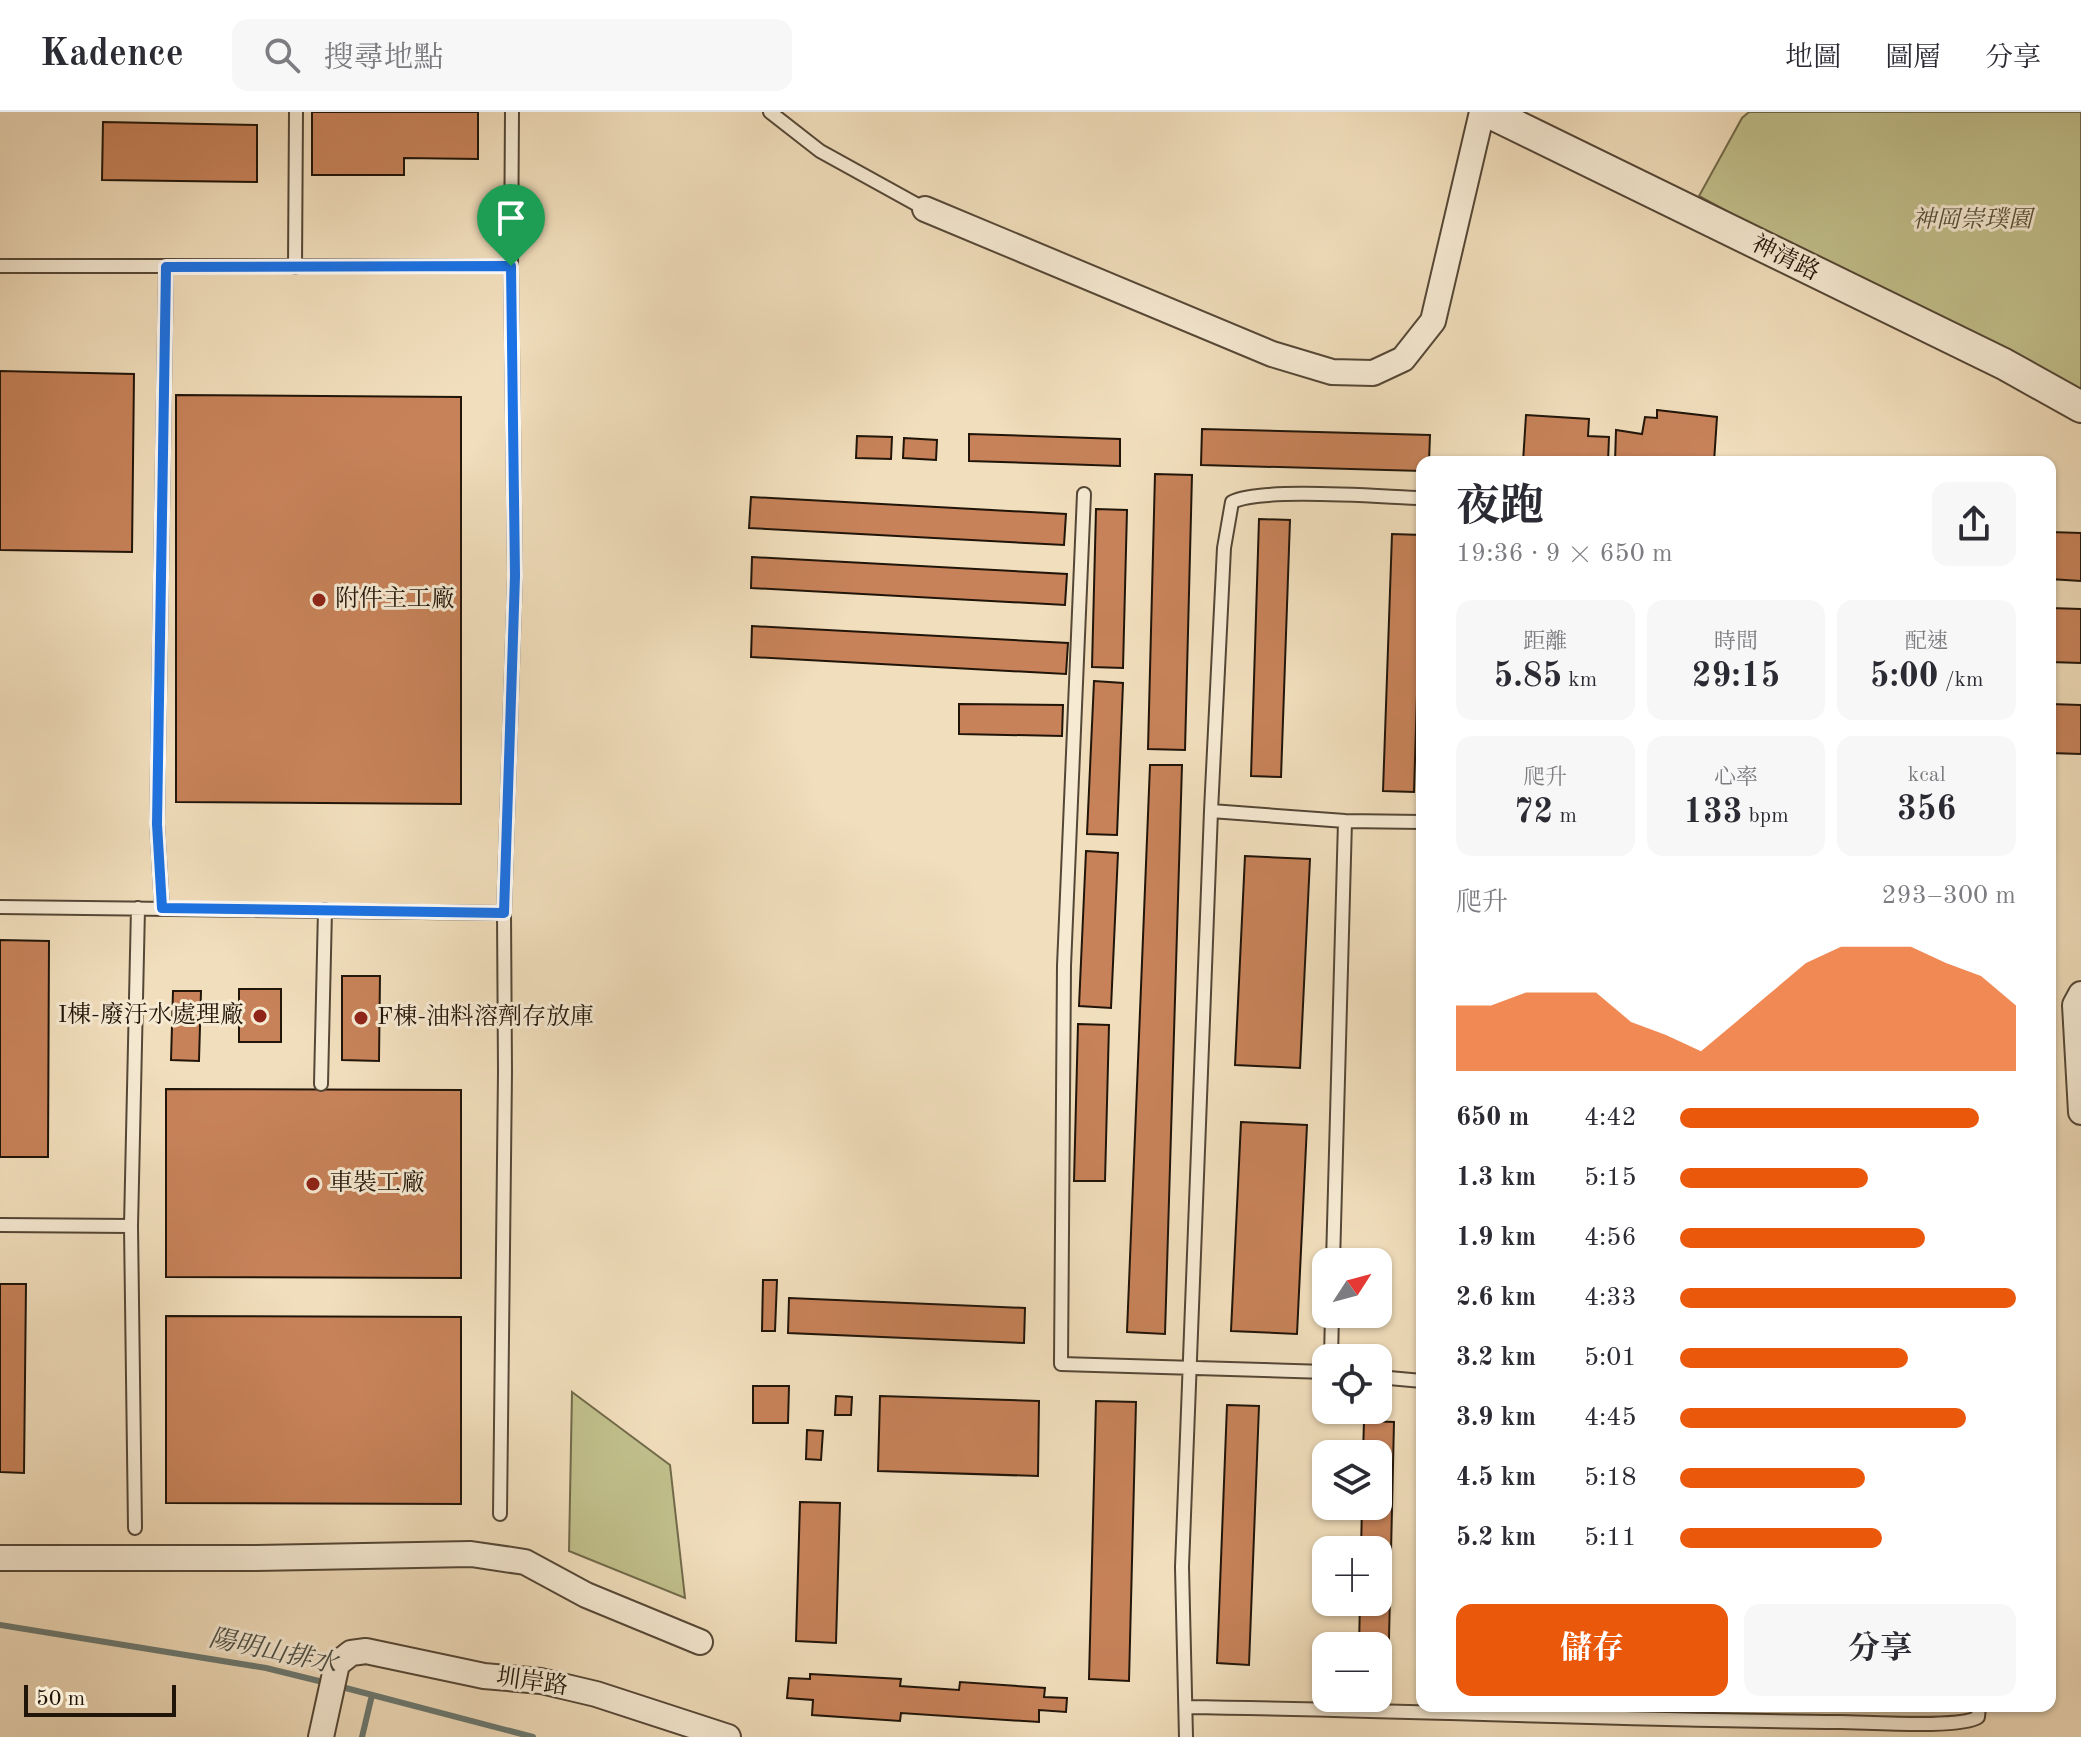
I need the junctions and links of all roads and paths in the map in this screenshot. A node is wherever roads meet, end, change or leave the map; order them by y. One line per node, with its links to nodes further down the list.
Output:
1 (296, 112): 9 (lane)
2 (512, 112): 7 (lane)
3 (770, 112): 5 (lane)
4 (1485, 112): 5 (street); 10 (street, 神清路)
5 (925, 209)
6 (0, 266): 8 (lane)
7 (511, 266): 9 (lane); 20 (lane)
8 (166, 267): 9 (lane); 18 (lane)
9 (295, 267)
10 (2081, 407)
11 (1084, 494): 27 (lane)
12 (1416, 498): 13 (lane)
13 (1211, 811): 14 (lane); 27 (lane)
14 (1345, 821): 15 (lane); 26 (lane)
15 (1416, 822)
16 (0, 907): 17 (lane)
17 (138, 908): 18 (lane); 25 (lane)
18 (162, 908): 19 (lane)
19 (325, 910): 20 (lane); 22 (lane)
20 (504, 913): 31 (lane)
21 (2081, 994): 23 (street)
22 (321, 1084)
23 (2081, 1112)
24 (0, 1225): 25 (lane)
25 (131, 1226): 32 (lane)
26 (1333, 1248)
27 (1190, 1368): 28 (lane); 35 (lane)
28 (1312, 1372)
29 (1392, 1378): 30 (lane)
30 (1416, 1380)
31 (500, 1514)
32 (135, 1528)
33 (0, 1558): 34 (street)
34 (700, 1642)
35 (1187, 1707): 36 (lane); 43 (lane)
36 (1416, 1708)
37 (1527, 1712): 40 (lane)
38 (1744, 1712): 40 (lane)
39 (1978, 1712): 40 (lane)
40 (1745, 1721)
41 (322, 1735): 42 (street, 圳岸路)
42 (728, 1737)
43 (1186, 1737)

